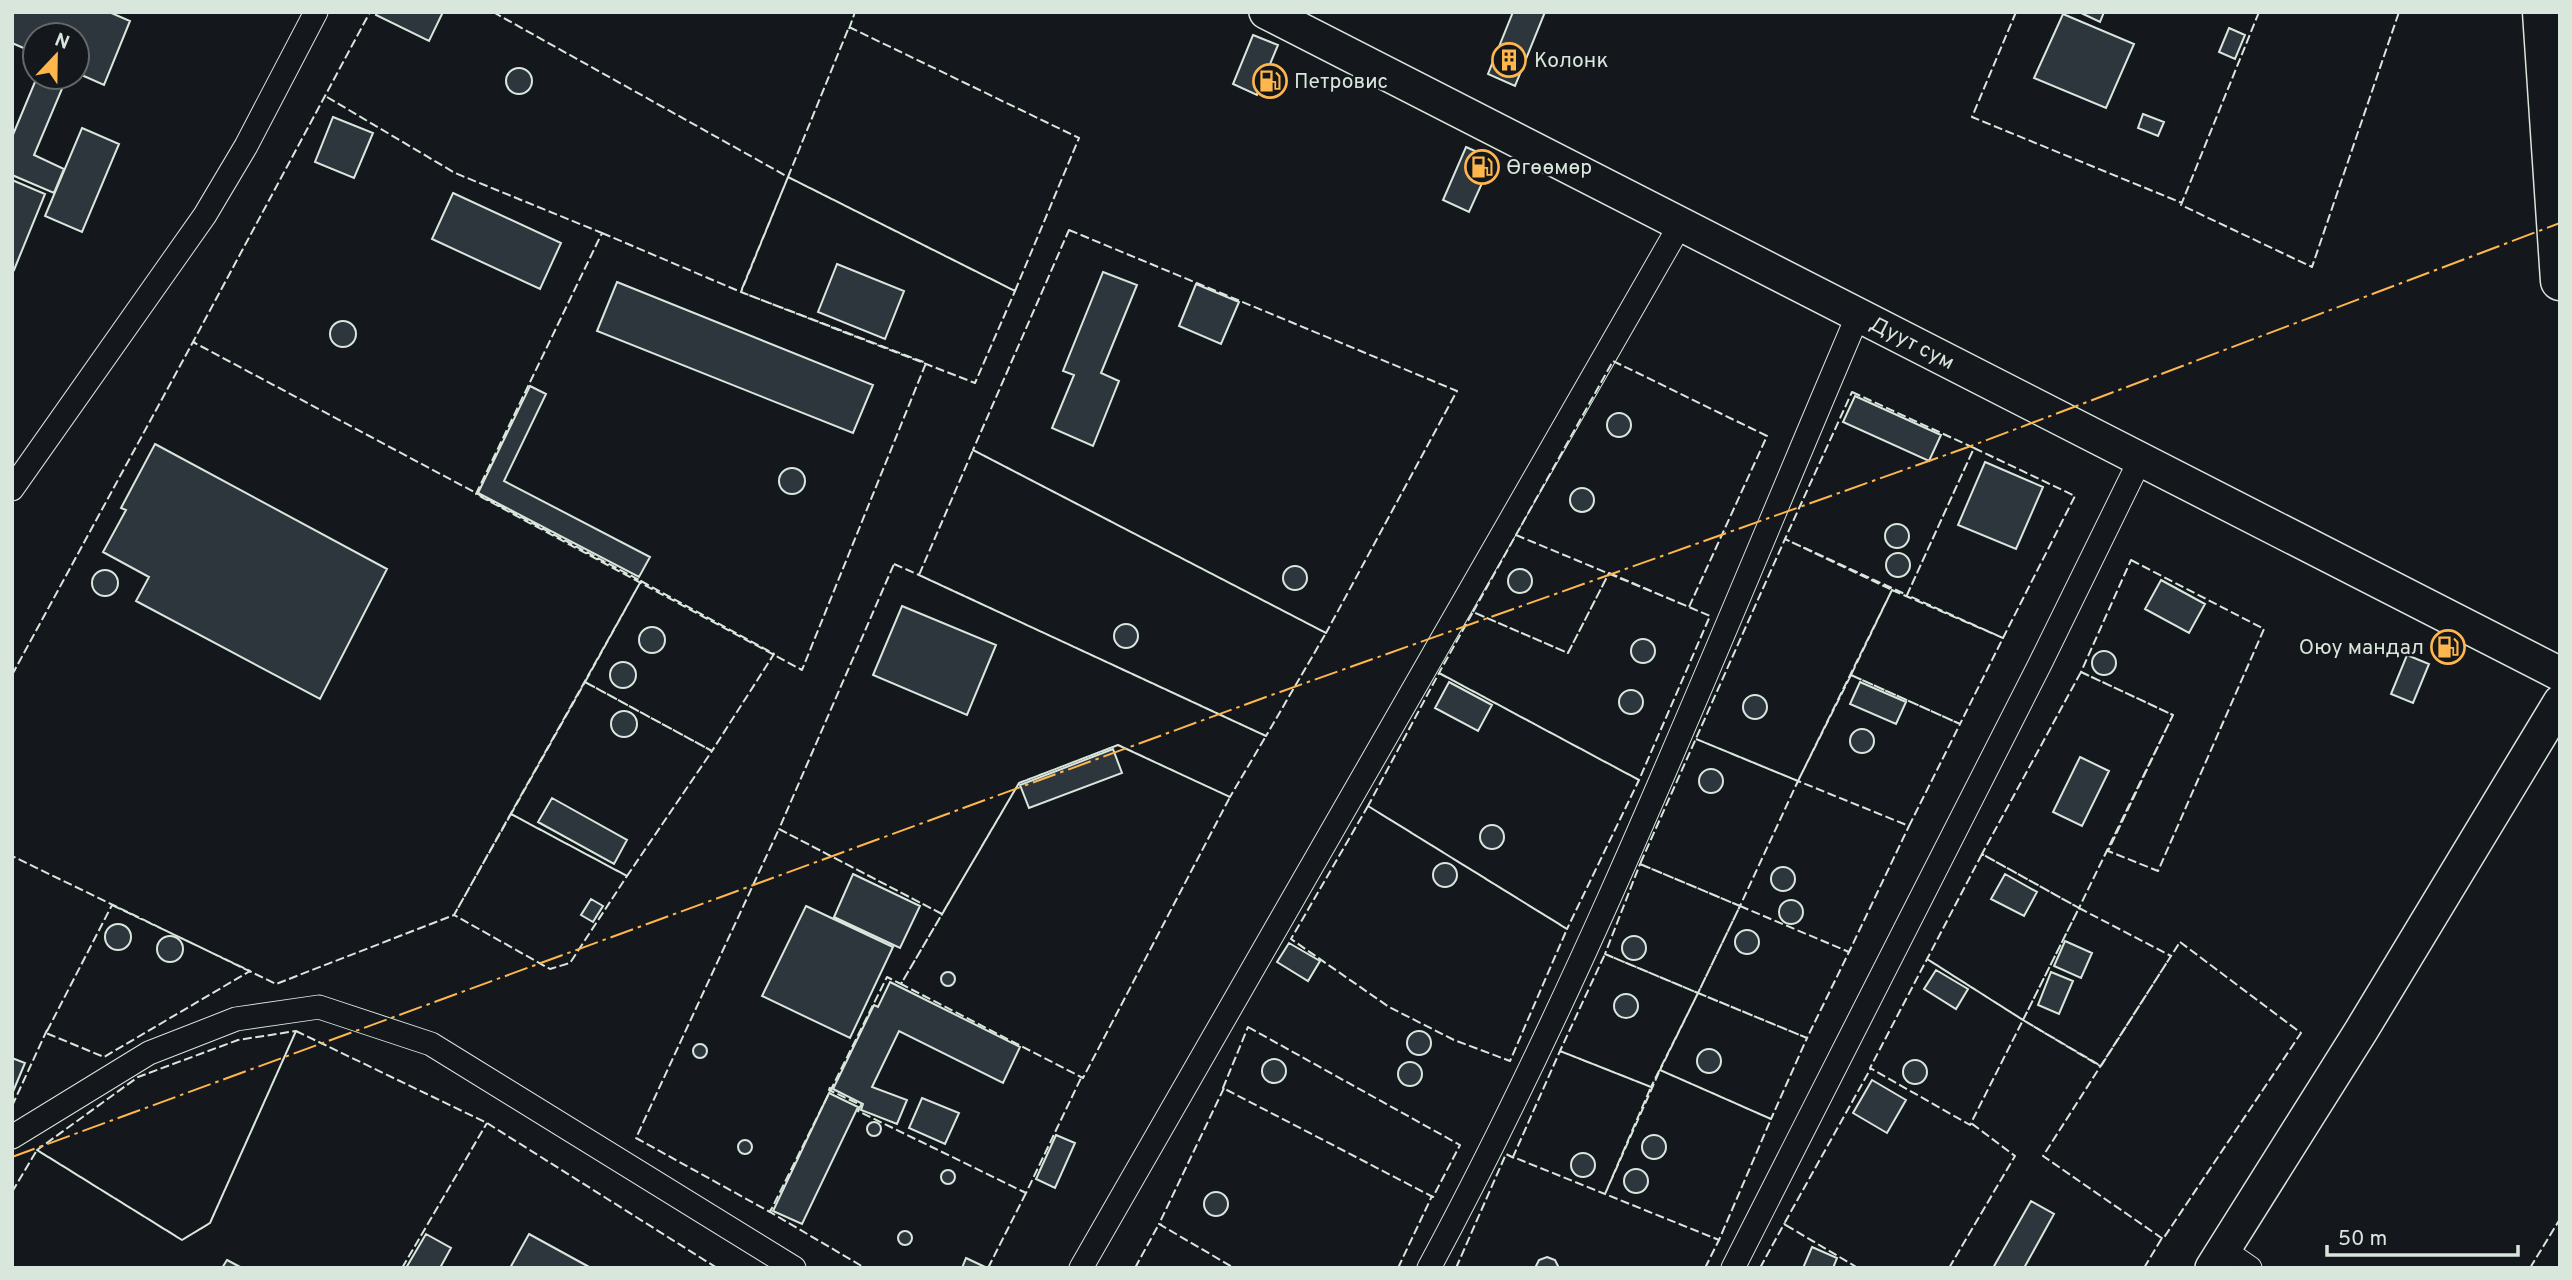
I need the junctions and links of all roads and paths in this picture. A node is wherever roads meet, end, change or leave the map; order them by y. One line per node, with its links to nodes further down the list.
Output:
1 (316, 12): 8 (street)
2 (1266, 12): 4 (main road, Дуут сум)
3 (2542, 12): 5 (highway)
4 (1680, 225): 6 (main road, Дуут сум); 14 (street)
5 (2560, 281)
6 (1858, 315): 7 (main road, Дуут сум); 15 (street)
7 (2141, 458): 9 (main road, Дуут сум); 16 (street)
8 (12, 489)
9 (2560, 674)
10 (2560, 702): 12 (main road)
11 (12, 1137): 13 (street)
12 (2229, 1262)
13 (794, 1268)
14 (1080, 1268)
15 (1429, 1268)
16 (1733, 1268)

